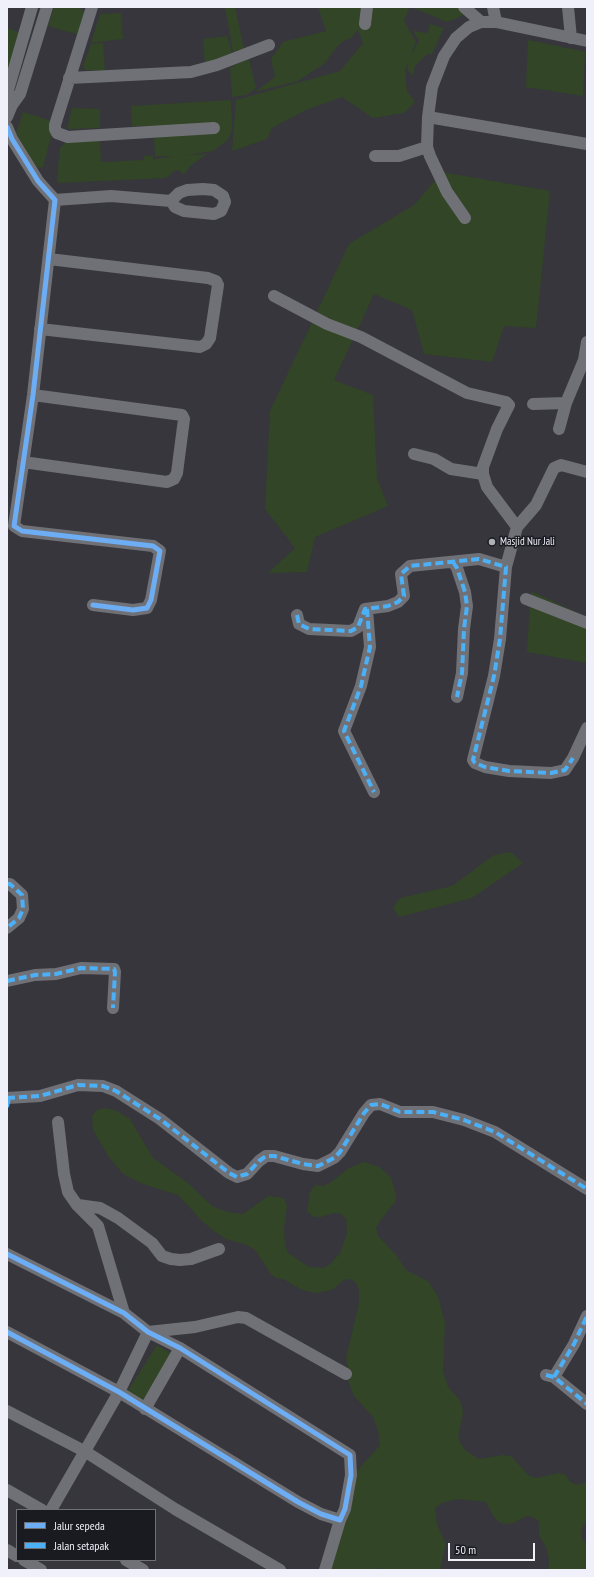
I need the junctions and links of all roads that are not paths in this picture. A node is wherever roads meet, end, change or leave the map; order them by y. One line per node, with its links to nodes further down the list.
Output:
1 (32, 7): 15 (street)
2 (47, 7): 15 (street)
3 (92, 7): 14 (street)
4 (367, 7): 10 (street)
5 (464, 7): 8 (street)
6 (493, 7): 9 (street)
7 (568, 7): 11 (street)
8 (481, 22): 9 (street); 17 (street)
9 (496, 22): 11 (street)
10 (365, 24)
11 (571, 38): 12 (street)
12 (587, 41)
13 (269, 45): 14 (street)
14 (70, 78): 19 (street)
15 (12, 105): 16 (street)
16 (7, 117)
17 (428, 117): 20 (street); 21 (street)
18 (7, 127): 23 (street)
19 (214, 128)
20 (587, 144)
21 (427, 147): 22 (street); 25 (street)
22 (374, 156)
23 (55, 200): 24 (street); 26 (street)
24 (171, 201)
25 (465, 218)
26 (49, 259): 28 (street); 28 (street)
27 (274, 296): 38 (street)
28 (40, 329): 31 (street)
29 (587, 342): 30 (street)
30 (585, 360): 32 (street)
31 (33, 395): 36 (street); 36 (street)
32 (566, 403): 33 (street); 34 (street)
33 (533, 404)
34 (559, 429)
35 (414, 454): 38 (street)
36 (23, 462): 43 (street)
37 (587, 472): 39 (street)
38 (482, 474): 39 (street)
39 (518, 527): 41 (street)
40 (453, 562): 41 (street); 44 (street); 47 (street)
41 (506, 567): 48 (street)
42 (526, 599): 46 (street)
43 (93, 605)
44 (367, 609): 45 (street); 49 (street)
45 (298, 615)
46 (587, 623)
47 (457, 697)
48 (587, 728)
49 (374, 792)
50 (7, 884): 51 (street)
51 (7, 928)
52 (7, 981): 53 (street)
53 (113, 1008)
54 (8, 1101): 56 (street)
55 (58, 1122): 57 (street)
56 (587, 1189)
57 (77, 1205): 58 (street); 60 (street)
58 (219, 1249)
59 (7, 1254): 60 (street)
60 (124, 1313): 63 (street)
61 (587, 1316): 67 (street)
62 (7, 1332): 66 (street)
63 (148, 1332): 64 (street); 65 (street); 66 (street)
64 (180, 1348): 68 (street); 74 (street)
65 (346, 1374)
66 (119, 1392): 68 (street); 70 (street)
67 (587, 1404)
68 (145, 1409): 74 (street)
69 (7, 1411): 70 (street)
70 (86, 1452): 73 (street); 81 (street)
71 (7, 1490): 72 (street)
72 (40, 1509)
73 (52, 1509)
74 (340, 1520): 82 (street)
75 (7, 1550): 76 (street)
76 (16, 1555)
77 (26, 1561): 79 (street)
78 (128, 1561): 80 (street)
79 (41, 1570)
80 (143, 1570)
81 (280, 1570)
82 (325, 1570)

